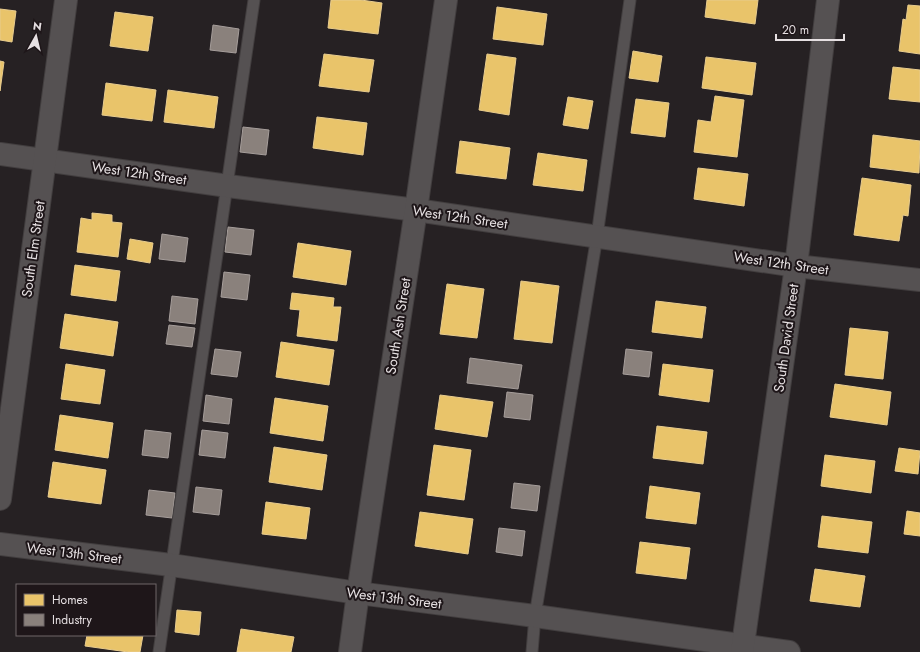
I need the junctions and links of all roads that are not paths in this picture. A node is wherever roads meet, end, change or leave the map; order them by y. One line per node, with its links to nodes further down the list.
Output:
1 (66, 0): 7 (street, South Elm Street)
2 (254, 0): 8 (lane)
3 (446, 0): 9 (street, South Ash Street)
4 (630, 0): 10 (lane)
5 (828, 0): 11 (street, South David Street)
6 (0, 154): 7 (street, West 12th Street)
7 (45, 160): 8 (street, West 12th Street); 13 (street, South Elm Street)
8 (228, 186): 9 (street, West 12th Street); 15 (lane)
9 (416, 210): 10 (street, West 12th Street); 16 (street, South Ash Street)
10 (597, 236): 11 (street, West 12th Street); 17 (lane)
11 (796, 266): 12 (street, West 12th Street); 18 (street, South David Street)
12 (920, 280)
13 (0, 499)
14 (0, 544): 15 (street, West 13th Street)
15 (171, 565): 16 (street, West 13th Street); 19 (lane)
16 (358, 593): 17 (street, West 13th Street); 20 (street, South Ash Street)
17 (535, 616): 18 (street, West 13th Street); 21 (lane)
18 (742, 649): 22 (street, West 13th Street)
19 (159, 652)
20 (350, 652)
21 (532, 652)
22 (789, 652)

